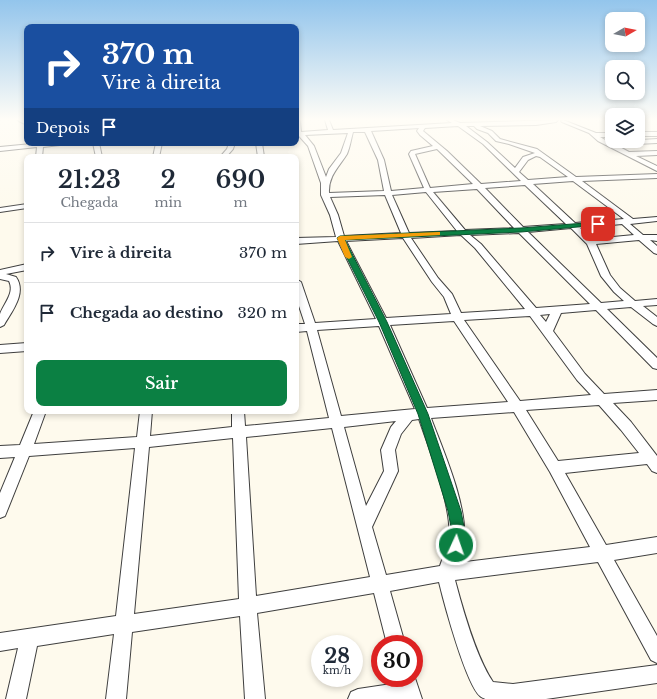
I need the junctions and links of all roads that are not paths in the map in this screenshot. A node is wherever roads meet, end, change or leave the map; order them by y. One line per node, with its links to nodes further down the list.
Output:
1 (314, 153): 18 (street)
2 (344, 153): 18 (street)
3 (377, 153): 22 (street)
4 (413, 153): 21 (street)
5 (446, 153): 20 (street)
6 (495, 153): 15 (street)
7 (537, 153): 11 (street)
8 (625, 153): 10 (street)
9 (657, 153): 10 (street)
10 (628, 154): 12 (street)
11 (543, 156): 15 (street); 17 (street)
12 (649, 165): 13 (street); 14 (street)
13 (657, 165)
14 (657, 170): 16 (street)
15 (516, 172): 19 (street)
16 (654, 176): 17 (street)
17 (576, 179): 19 (street); 27 (street)
18 (325, 183): 23 (street)
19 (527, 183): 20 (street); 28 (street)
20 (480, 187): 21 (street); 29 (street)
21 (428, 190): 22 (street); 30 (street)
22 (388, 193): 23 (street); 31 (street)
23 (327, 194): 35 (street)
24 (24, 206): 25 (street)
25 (0, 210)
26 (657, 219): 27 (street)
27 (627, 222): 28 (street); 32 (street)
28 (572, 226): 29 (street); 36 (street)
29 (521, 230): 30 (street); 44 (street)
30 (462, 232): 31 (street); 46 (street)
31 (406, 236): 35 (street); 47 (street)
32 (643, 237): 33 (street); 36 (street); 37 (street)
33 (657, 238)
34 (299, 241): 35 (street)
35 (342, 242): 48 (street)
36 (590, 242): 43 (street)
37 (657, 251)
38 (24, 268): 39 (street); 40 (street)
39 (1, 273): 40 (street)
40 (13, 279): 50 (street)
41 (299, 291): 51 (street)
42 (657, 302): 43 (street)
43 (632, 304): 44 (street); 49 (street)
44 (597, 306): 45 (street); 56 (street)
45 (557, 310): 46 (street); 53 (street)
46 (532, 312): 47 (street); 53 (street)
47 (457, 317): 48 (street); 59 (street)
48 (383, 322): 51 (street); 63 (street)
49 (657, 322)
50 (0, 323)
51 (311, 327): 52 (street); 65 (street)
52 (299, 328)
53 (547, 332): 58 (street)
54 (24, 347): 55 (street)
55 (0, 349)
56 (657, 365)
57 (657, 395): 58 (street)
58 (603, 400): 59 (street); 70 (street)
59 (516, 406): 63 (street); 71 (street)
60 (39, 414): 68 (street)
61 (146, 414): 67 (street)
62 (238, 414): 66 (street)
63 (423, 414): 64 (street); 76 (street)
64 (408, 415): 65 (street); 73 (street)
65 (336, 423): 66 (street); 73 (street)
66 (239, 432): 67 (street); 78 (street)
67 (142, 442): 68 (street); 79 (street)
68 (23, 451): 69 (street); 72 (street)
69 (0, 452)
70 (653, 462): 71 (street)
71 (555, 468): 75 (street)
72 (0, 511)
73 (364, 527): 77 (street)
74 (657, 545): 75 (street)
75 (602, 554): 76 (street); 83 (street)
76 (445, 573): 77 (street); 84 (street)
77 (379, 583): 78 (street); 80 (street)
78 (248, 605): 79 (street); 88 (street)
79 (124, 624): 81 (street); 87 (street)
80 (393, 635)
81 (30, 637): 82 (street); 86 (street)
82 (0, 642)
83 (657, 654)
84 (657, 674)
85 (409, 689): 89 (street)
86 (16, 699)
87 (116, 699)
88 (255, 699)
89 (358, 699)

